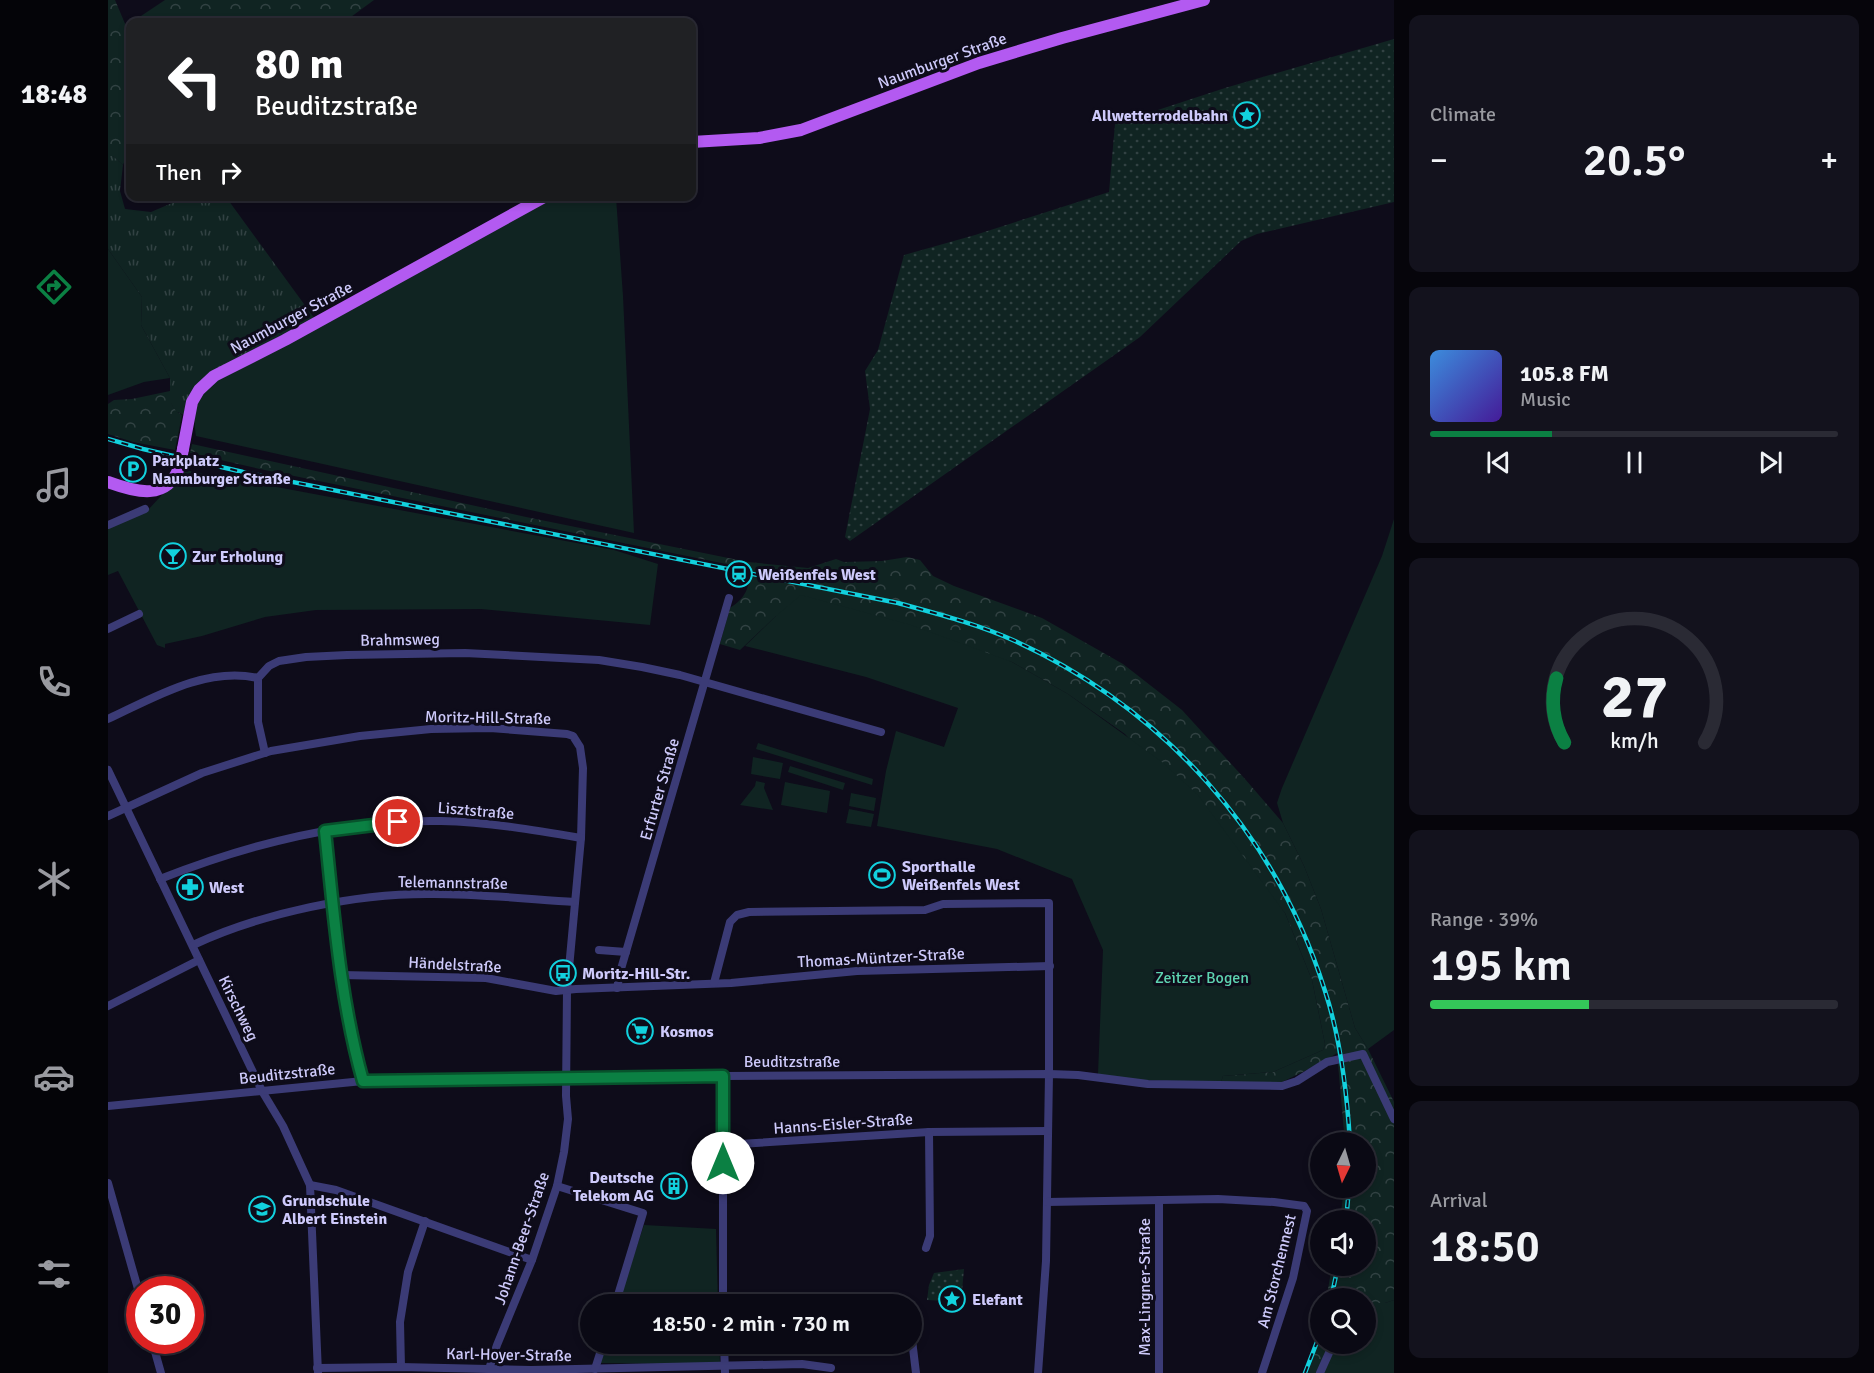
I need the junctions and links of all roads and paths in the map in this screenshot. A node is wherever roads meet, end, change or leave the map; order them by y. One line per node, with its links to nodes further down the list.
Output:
1 (1204, 0): 2 (main road, Naumburger Straße)
2 (696, 142)
3 (537, 201): 4 (main road, Naumburger Straße, bridge)
4 (108, 482)
5 (145, 509): 6 (street)
6 (108, 525)
7 (729, 598): 11 (street, Erfurter Straße)
8 (139, 614): 9 (street)
9 (108, 629)
10 (258, 678): 11 (street, Brahmsweg); 12 (street); 14 (street)
11 (705, 684): 13 (street, Brahmsweg); 25 (street, Erfurter Straße)
12 (108, 719)
13 (881, 732)
14 (265, 753): 16 (street, Moritz-Hill-Straße); 19 (street, Moritz-Hill-Straße)
15 (108, 770): 16 (street, Kirschweg)
16 (126, 808): 17 (street, Moritz-Hill-Straße); 20 (street, Kirschweg)
17 (108, 816)
18 (325, 831): 19 (street, Lisztstraße); 20 (street, Lisztstraße); 22 (street)
19 (581, 838): 21 (street, Moritz-Hill-Straße)
20 (160, 879): 23 (street, Kirschweg)
21 (575, 902): 22 (street, Telemannstraße); 31 (street, Moritz-Hill-Straße)
22 (333, 903): 23 (street, Telemannstraße); 28 (street)
23 (193, 945): 26 (street, Kirschweg)
24 (599, 950): 25 (street)
25 (626, 952): 30 (street, Erfurter Straße)
26 (200, 960): 32 (street); 37 (street, Kirschweg)
27 (1050, 966): 29 (street, Thomas-Müntzer-Straße); 29 (street); 33 (street)
28 (341, 975): 31 (street, Händelstraße); 36 (street)
29 (714, 983): 30 (street, Thomas-Müntzer-Straße)
30 (617, 988): 31 (street, Thomas-Müntzer-Straße)
31 (567, 990): 35 (street, Moritz-Hill-Straße)
32 (108, 1006)
33 (1049, 1074): 34 (street, Beuditzstraße); 39 (street, Beuditzstraße); 40 (street)
34 (723, 1076): 35 (street, Beuditzstraße); 42 (street)
35 (566, 1077): 36 (street, Beuditzstraße); 45 (street, Johann-Beer-Straße)
36 (363, 1081): 37 (street, Beuditzstraße)
37 (262, 1091): 38 (street, Beuditzstraße); 44 (street, Kirschweg)
38 (108, 1106)
39 (1394, 1119)
40 (1048, 1131): 41 (street, Hanns-Eisler-Straße); 47 (street)
41 (929, 1132): 42 (street, Hanns-Eisler-Straße); 50 (street, Hanns-Eisler-Straße)
42 (723, 1145): 54 (street)
43 (108, 1183): 52 (street)
44 (310, 1185): 49 (street); 64 (street, Kirschweg)
45 (557, 1186): 51 (street, Johann-Beer-Straße); 53 (street)
46 (1159, 1200): 47 (street, Max-Lingner-Straße); 48 (street, Max-Lingner-Straße); 69 (street, Max-Lingner-Straße)
47 (1047, 1202): 68 (street)
48 (1274, 1202): 70 (street, Am Storchennest)
49 (425, 1221): 51 (street); 60 (street)
50 (926, 1248)
51 (532, 1260): 62 (street, Johann-Beer-Straße)
52 (134, 1276)
53 (618, 1294)
54 (723, 1294)
55 (156, 1354): 66 (street)
56 (600, 1354): 63 (street)
57 (724, 1354): 65 (street)
58 (914, 1354): 67 (street)
59 (1329, 1354): 71 (street)
60 (401, 1367): 62 (street, Karl-Hoyer-Straße); 64 (street, Karl-Hoyer-Straße)
61 (831, 1368): 65 (street, Karl-Hoyer-Straße)
62 (489, 1369): 63 (street, Karl-Hoyer-Straße)
63 (595, 1369): 65 (street, Karl-Hoyer-Straße)
64 (317, 1370)
65 (725, 1370)
66 (161, 1373)
67 (916, 1373)
68 (1038, 1373)
69 (1159, 1373)
70 (1262, 1373)
71 (1320, 1373)

